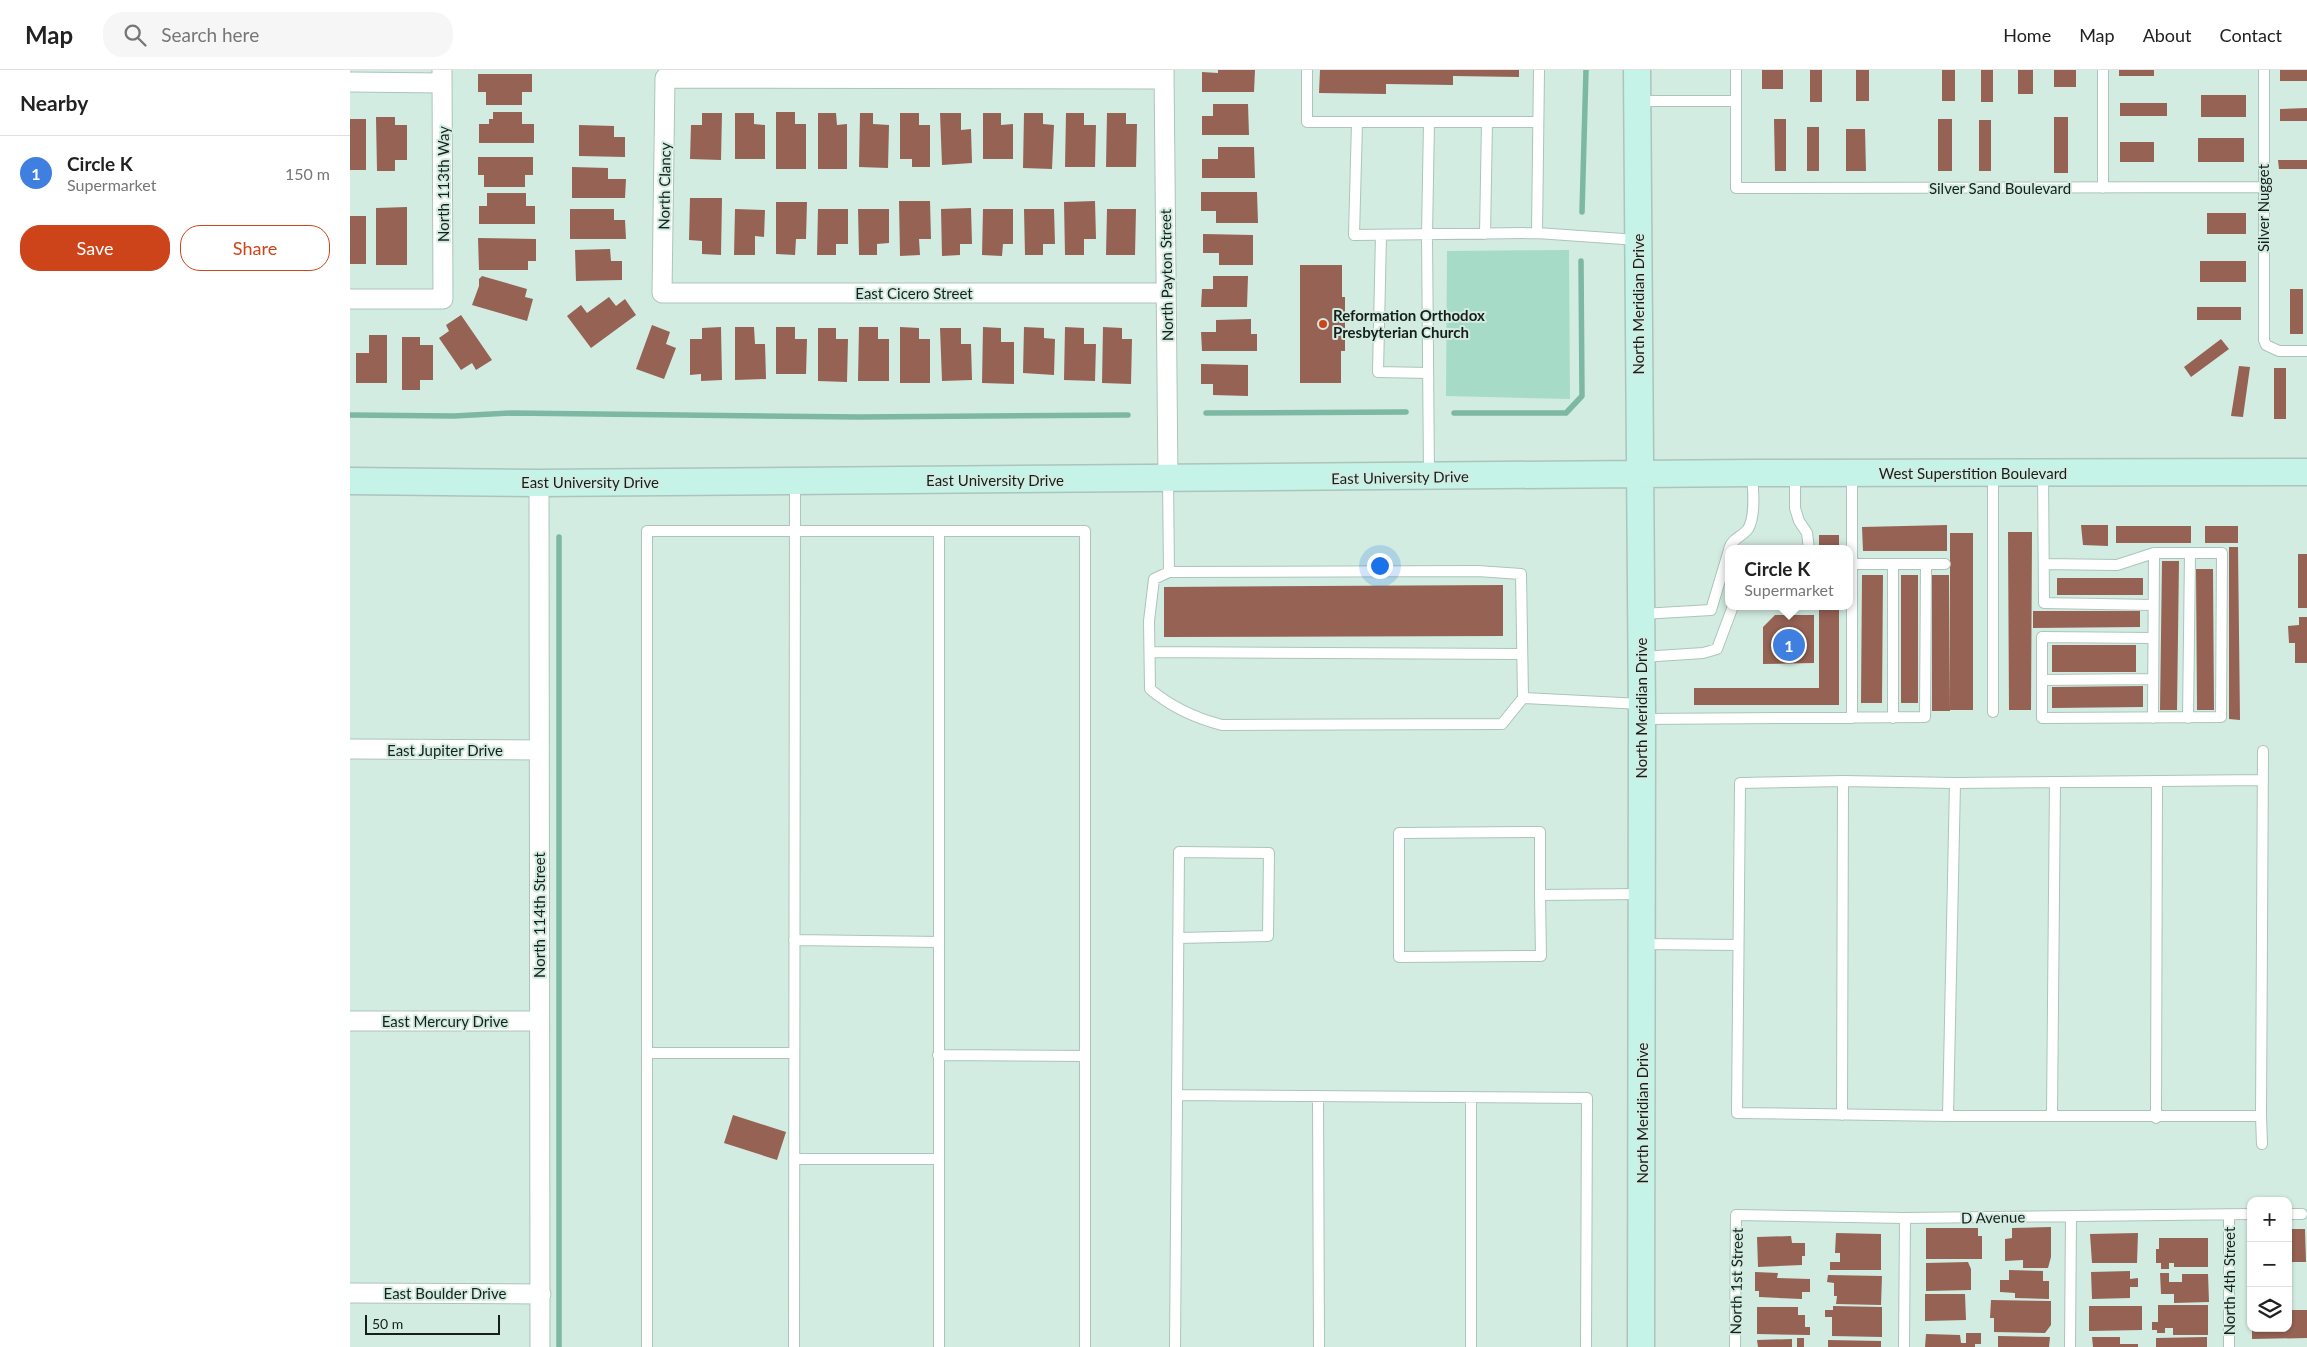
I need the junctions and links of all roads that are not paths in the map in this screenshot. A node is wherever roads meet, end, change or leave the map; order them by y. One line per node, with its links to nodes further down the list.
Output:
1 (1307, 70): 15 (lane)
2 (1539, 70): 14 (lane)
3 (1637, 70): 10 (main road, North Meridian Drive)
4 (1736, 70): 11 (lane)
5 (2103, 70): 17 (lane)
6 (2264, 70): 16 (lane, Silver Nugget)
7 (1164, 74): 23 (street, North Clancy); 24 (street, North Payton Street)
8 (442, 76): 9 (street); 25 (street, North 113th Way)
9 (350, 82)
10 (1637, 101): 11 (lane); 22 (main road, North Meridian Drive)
11 (1736, 101): 17 (lane, Silver Sand Boulevard)
12 (1429, 122): 13 (lane); 15 (lane); 21 (lane)
13 (1487, 122): 14 (lane); 19 (lane)
14 (1538, 122): 18 (lane)
15 (1357, 123): 20 (lane)
16 (2263, 187): 17 (lane, Silver Sand Boulevard); 26 (lane, Silver Nugget)
17 (2103, 188)
18 (1537, 233): 19 (lane); 22 (lane)
19 (1485, 234): 21 (lane)
20 (1381, 235): 21 (lane); 27 (lane)
21 (1427, 235): 27 (lane)
22 (1638, 240): 34 (main road, North Meridian Drive)
23 (662, 293): 24 (street, East Cicero Street)
24 (1166, 293): 36 (street, North Payton Street)
25 (350, 299)
26 (2307, 351)
27 (1428, 373): 35 (lane)
28 (2307, 472): 33 (main road, West Superstition Boulevard)
29 (1752, 473): 30 (main road, West Superstition Boulevard); 34 (main road, West Superstition Boulevard); 42 (lane)
30 (1795, 473): 31 (main road, West Superstition Boulevard); 43 (lane)
31 (1852, 473): 32 (main road, West Superstition Boulevard); 44 (lane)
32 (1993, 473): 33 (main road, West Superstition Boulevard); 66 (lane)
33 (2044, 473): 52 (lane)
34 (1639, 475): 35 (main road, East University Drive); 57 (main road, North Meridian Drive)
35 (1429, 476): 36 (main road, East University Drive)
36 (1168, 479): 38 (main road, East University Drive); 53 (lane)
37 (350, 481): 39 (main road, East University Drive)
38 (795, 481): 39 (main road, East University Drive); 40 (lane)
39 (539, 483): 72 (street, North 114th Street)
40 (793, 530): 41 (lane); 82 (lane); 88 (lane)
41 (940, 532): 83 (lane); 91 (lane)
42 (1730, 545)
43 (1808, 545)
44 (1852, 545)
45 (2154, 553): 46 (lane); 52 (lane); 54 (lane)
46 (2190, 553): 70 (lane); 70 (lane)
47 (1725, 563): 57 (lane)
48 (1853, 564): 49 (lane)
49 (1893, 564): 50 (lane); 68 (lane)
50 (1926, 564): 51 (lane); 68 (lane)
51 (1945, 564)
52 (2044, 564): 54 (lane)
53 (1169, 572): 59 (lane); 60 (lane)
54 (2153, 605): 58 (lane)
55 (1732, 610): 61 (lane)
56 (1852, 610): 67 (lane)
57 (1641, 614): 61 (main road, North Meridian Drive)
58 (2153, 638): 62 (lane); 63 (lane)
59 (1150, 652): 60 (lane); 64 (lane)
60 (1522, 654): 64 (lane)
61 (1641, 657): 65 (main road, North Meridian Drive)
62 (2042, 680): 63 (lane); 69 (lane)
63 (2153, 680): 69 (lane)
64 (1524, 698): 65 (lane)
65 (1642, 711): 67 (lane); 79 (main road, North Meridian Drive)
66 (1993, 712)
67 (1852, 718): 68 (lane)
68 (1893, 718)
69 (2153, 718): 70 (lane)
70 (2188, 718)
71 (350, 749): 72 (street, East Jupiter Drive)
72 (539, 750): 87 (street, North 114th Street)
73 (2263, 751): 74 (lane)
74 (2262, 780): 76 (lane); 98 (lane)
75 (1843, 781): 78 (lane); 85 (lane); 95 (lane)
76 (2157, 781): 77 (lane); 99 (lane)
77 (2055, 782): 78 (lane); 96 (lane)
78 (1955, 783): 97 (lane)
79 (1642, 894): 80 (lane); 84 (main road, North Meridian Drive)
80 (1540, 895): 80 (lane)
81 (1178, 938): 81 (lane); 92 (lane)
82 (794, 940): 83 (lane); 89 (lane)
83 (939, 942): 90 (lane)
84 (1642, 944): 85 (lane); 121 (main road, North Meridian Drive)
85 (1738, 945): 95 (lane)
86 (350, 1020): 87 (street, East Mercury Drive)
87 (539, 1021): 111 (street, North 114th Street)
88 (648, 1053): 89 (lane); 113 (lane)
89 (794, 1053): 101 (lane)
90 (938, 1055): 91 (lane); 102 (lane)
91 (1084, 1056): 116 (lane)
92 (1177, 1095): 93 (lane); 117 (lane)
93 (1318, 1096): 94 (lane); 118 (lane)
94 (1471, 1097): 119 (lane); 120 (lane)
95 (1842, 1115): 97 (lane)
96 (2052, 1115): 97 (lane); 99 (lane)
97 (1948, 1116)
98 (2261, 1116): 99 (lane); 100 (lane)
99 (2156, 1118)
100 (2262, 1144)
101 (794, 1159): 102 (lane); 114 (lane)
102 (938, 1159): 115 (lane)
103 (2229, 1214): 104 (lane, D Avenue); 108 (lane, D Avenue); 125 (lane, North 4th Street)
104 (2247, 1214)
105 (2292, 1214): 106 (lane)
106 (2302, 1214)
107 (1736, 1216): 109 (lane, D Avenue); 122 (lane, North 1st Street)
108 (2071, 1216): 109 (lane, D Avenue); 124 (lane)
109 (1905, 1218): 123 (lane)
110 (350, 1293): 111 (street, East Boulder Drive)
111 (541, 1294): 112 (street, North 114th Street)
112 (540, 1347)
113 (648, 1347)
114 (794, 1347)
115 (939, 1347)
116 (1085, 1347)
117 (1175, 1347)
118 (1319, 1347)
119 (1471, 1347)
120 (1586, 1347)
121 (1641, 1347)
122 (1735, 1347)
123 (1904, 1347)
124 (2070, 1347)
125 (2229, 1347)

